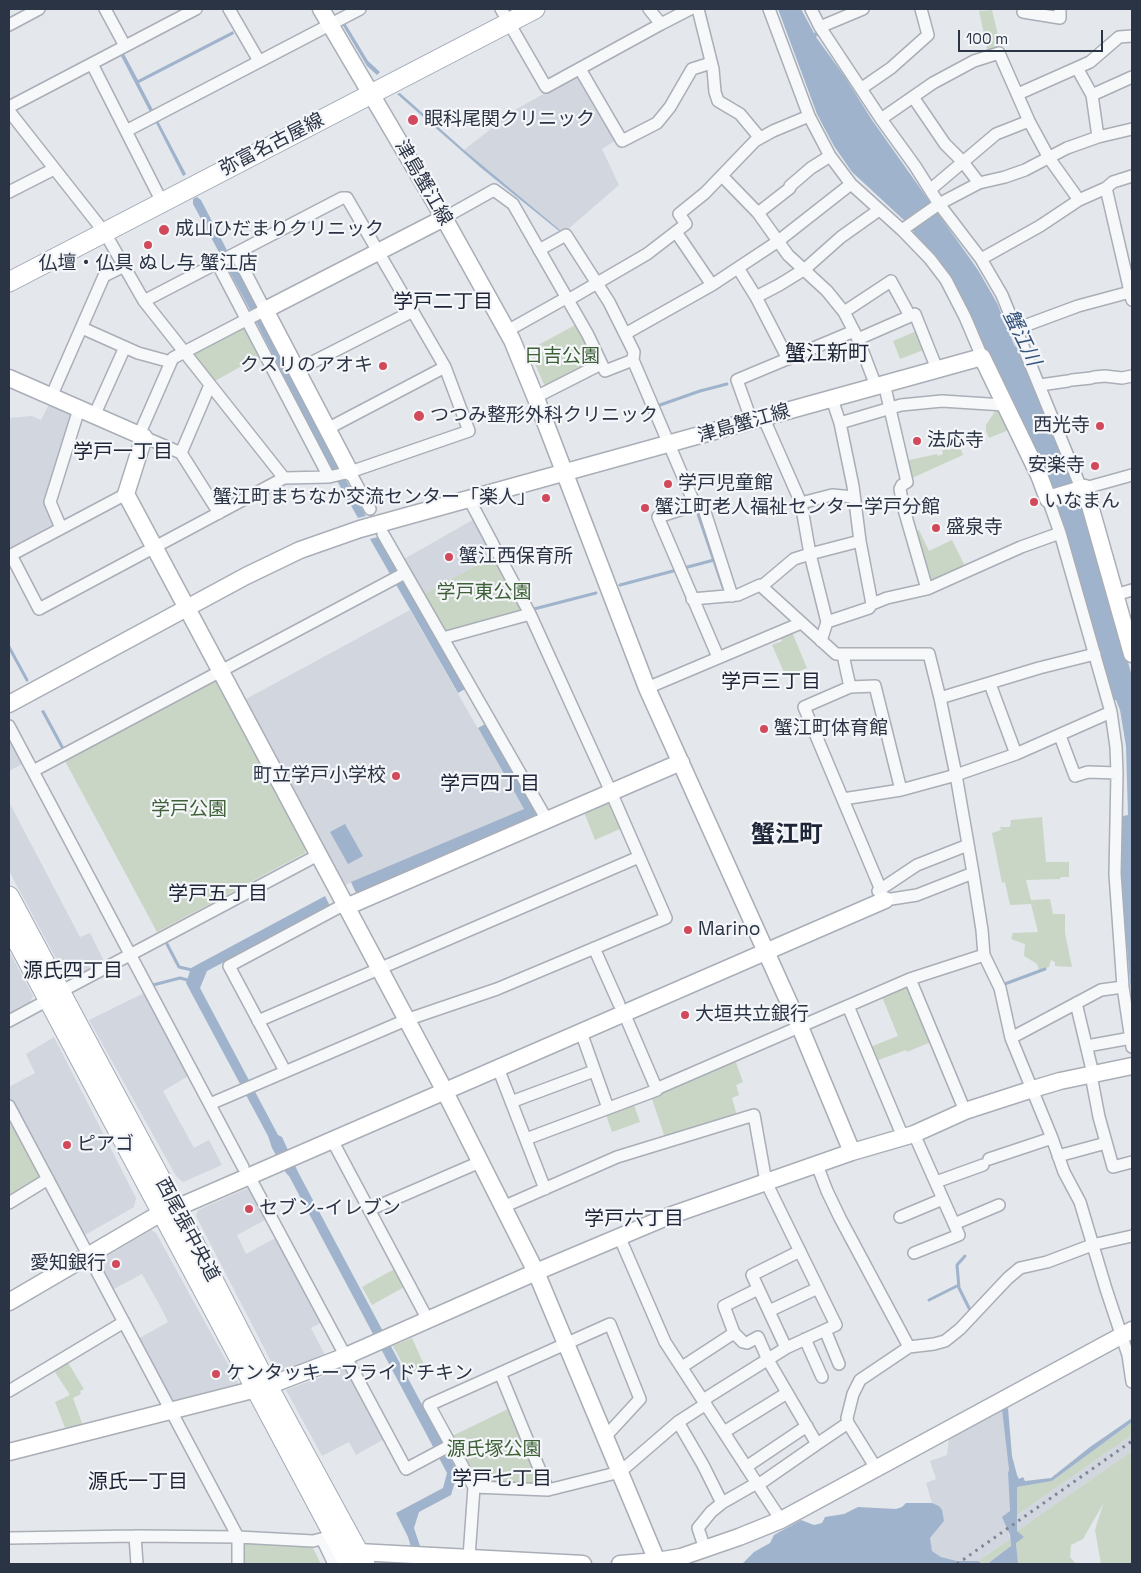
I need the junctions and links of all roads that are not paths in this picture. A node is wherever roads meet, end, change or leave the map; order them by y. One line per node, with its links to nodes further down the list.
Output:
1 (39, 9): 19 (street)
2 (104, 9): 23 (street)
3 (196, 9): 23 (street)
4 (229, 9): 24 (street)
5 (320, 9): 20 (street, 津島蟹江線)
6 (360, 9): 20 (street)
7 (535, 9): 17 (main road, 弥富名古屋線)
8 (649, 9): 18 (street)
9 (690, 9): 18 (street)
10 (698, 9): 25 (street)
11 (769, 9): 36 (street)
12 (811, 9): 21 (street)
13 (862, 9): 21 (street)
14 (922, 9): 30 (street)
15 (1060, 9): 16 (street)
16 (1024, 12)
17 (505, 16): 27 (street); 31 (main road, 弥富名古屋線)
18 (661, 24): 27 (street)
19 (9, 25)
20 (330, 25): 24 (street); 31 (street, 津島蟹江線)
21 (820, 27): 30 (street)
22 (1132, 36): 28 (street)
23 (125, 46): 26 (street)
24 (259, 61): 40 (street)
25 (711, 63): 27 (street); 41 (street)
26 (92, 64): 35 (street); 40 (street)
27 (580, 68)
28 (1077, 68): 32 (street); 33 (street)
29 (1132, 77): 33 (street)
30 (862, 88): 37 (street)
31 (370, 94): 55 (main road, 弥富名古屋線); 59 (street, 津島蟹江線)
32 (1018, 94): 34 (street); 38 (street)
33 (1092, 95): 42 (street)
34 (913, 96): 37 (street); 45 (street)
35 (9, 109): 46 (street)
36 (809, 116): 41 (street); 43 (street)
37 (881, 119): 53 (street)
38 (1030, 121): 44 (street); 45 (street)
39 (1132, 129): 42 (street)
40 (126, 131): 55 (street)
41 (760, 138): 47 (street)
42 (1098, 138): 44 (street)
43 (830, 156): 50 (street); 58 (street)
44 (1049, 158): 49 (street); 54 (street)
45 (963, 162): 49 (street); 53 (street)
46 (54, 169): 51 (street); 61 (street)
47 (722, 176): 58 (street); 62 (street)
48 (1132, 176): 52 (street)
49 (979, 183): 56 (street)
50 (851, 184): 57 (street); 63 (street)
51 (10, 188)
52 (1106, 188): 54 (street); 71 (street)
53 (931, 189): 56 (street)
54 (1079, 200): 67 (street)
55 (162, 202): 61 (main road, 弥富名古屋線)
56 (939, 204): 60 (street); 67 (street)
57 (879, 210): 60 (street); 70 (street)
58 (758, 213): 63 (street)
59 (444, 218): 64 (street); 65 (street); 85 (street, 津島蟹江線)
60 (904, 229): 90 (street)
61 (105, 232): 68 (street); 72 (main road, 弥富名古屋線)
62 (676, 232): 73 (street); 74 (street)
63 (777, 242): 69 (street); 70 (street)
64 (539, 250): 73 (street); 77 (street)
65 (379, 252): 66 (street); 79 (street); 81 (street)
66 (226, 258): 78 (street); 81 (street); 81 (street)
67 (980, 259): 84 (street)
68 (124, 266): 78 (street); 83 (street)
69 (738, 268): 74 (street); 76 (street)
70 (805, 269): 76 (street); 80 (street)
71 (1130, 280): 75 (street)
72 (9, 282)
73 (598, 284): 77 (street); 86 (street)
74 (712, 285): 86 (street)
75 (1131, 296): 84 (street)
76 (756, 297): 91 (street)
77 (567, 299): 85 (street); 94 (street)
78 (144, 301): 89 (street)
79 (413, 311): 95 (street); 97 (street)
80 (844, 312): 82 (street); 87 (street)
81 (256, 315): 89 (street); 97 (street); 116 (street)
82 (910, 316): 87 (street); 96 (street)
83 (82, 328): 88 (street); 103 (street)
84 (1016, 329): 102 (street)
85 (507, 331): 104 (street, 津島蟹江線)
86 (625, 334): 92 (street)
87 (856, 335): 91 (street); 100 (street)
88 (125, 347): 93 (street); 108 (street)
89 (184, 352): 93 (street); 101 (street)
90 (982, 357): 96 (street, 津島蟹江線); 106 (street)
91 (788, 359): 109 (street)
92 (633, 360): 94 (street); 113 (street)
93 (171, 362): 112 (street)
94 (601, 364): 104 (street)
95 (445, 367): 111 (street); 116 (street)
96 (936, 369): 100 (street, 津島蟹江線)
97 (297, 370): 111 (street)
98 (1132, 376): 102 (street)
99 (9, 378): 103 (street)
100 (880, 384): 105 (street, 津島蟹江線); 107 (street)
101 (210, 385): 114 (street); 118 (street)
102 (1040, 385): 119 (street)
103 (51, 397): 108 (street)
104 (536, 397): 115 (street, 津島蟹江線)
105 (832, 399): 109 (street, 津島蟹江線); 110 (street)
106 (1004, 405): 107 (street); 122 (street)
107 (890, 407): 110 (street); 136 (street)
108 (87, 412): 112 (street); 128 (street)
109 (758, 420): 113 (street, 津島蟹江線); 124 (street)
110 (840, 423): 121 (street)
111 (327, 429): 116 (street)
112 (142, 436): 114 (street); 120 (street)
113 (670, 445): 115 (street, 津島蟹江線); 125 (street)
114 (181, 453): 127 (street)
115 (566, 473): 123 (street); 154 (street)
116 (339, 475): 118 (street); 126 (street)
117 (1132, 475): 119 (street)
118 (284, 478): 127 (street)
119 (1085, 488): 122 (street); 138 (street)
120 (126, 494): 128 (street); 132 (street)
121 (854, 497): 124 (street); 131 (street)
122 (1049, 498): 129 (street)
123 (469, 499): 142 (street); 143 (street)
124 (801, 503): 133 (street)
125 (695, 505): 139 (street); 140 (street)
126 (370, 509)
127 (219, 513): 132 (street)
128 (61, 528): 132 (street)
129 (1060, 533): 136 (street); 148 (street)
130 (383, 534): 134 (street)
131 (860, 541): 133 (street); 141 (street)
132 (154, 548): 142 (street)
133 (810, 554): 135 (street); 144 (street)
134 (399, 576): 146 (street); 152 (street)
135 (762, 586): 139 (street); 145 (street)
136 (927, 589): 141 (street)
137 (1132, 590): 138 (street)
138 (1115, 595): 149 (street)
139 (732, 596): 140 (street)
140 (692, 599): 151 (street)
141 (872, 604): 144 (street)
142 (187, 609): 152 (street); 157 (street)
143 (530, 614): 146 (street); 167 (street)
144 (827, 622): 147 (street)
145 (801, 623): 147 (street); 151 (street)
146 (443, 638): 169 (street)
147 (821, 641): 150 (street)
148 (1095, 654): 153 (street); 158 (street)
149 (1132, 654)
150 (843, 655): 155 (street); 156 (street)
151 (718, 658): 154 (street)
152 (221, 672): 163 (street); 171 (street)
153 (990, 684): 156 (street); 161 (street)
154 (647, 688): 162 (street)
155 (850, 688): 166 (street); 168 (street)
156 (940, 698): 165 (street)
157 (9, 704)
158 (1111, 712): 160 (street); 164 (street)
159 (9, 726): 163 (street)
160 (1060, 736): 161 (street); 164 (street)
161 (1016, 754): 165 (street)
162 (681, 762): 167 (street); 178 (street)
163 (33, 771): 180 (street)
164 (1117, 773): 184 (street)
165 (956, 775): 166 (street); 170 (street)
166 (901, 790): 168 (street)
167 (611, 792): 169 (street); 172 (street)
168 (843, 799): 174 (street)
169 (547, 820): 176 (street)
170 (968, 844): 173 (street); 174 (street)
171 (318, 855): 176 (street); 180 (street)
172 (639, 857): 179 (street); 182 (street)
173 (973, 873): 174 (street); 181 (street)
174 (881, 894): 178 (street)
175 (9, 896): 185 (main road, 西尾張中央道)
176 (346, 906): 182 (street); 191 (street)
177 (9, 926): 185 (main road, 西尾張中央道)
178 (764, 947): 188 (street); 192 (street)
179 (594, 948): 188 (street); 189 (street)
180 (131, 954): 185 (street); 206 (street)
181 (984, 955): 183 (street); 194 (street)
182 (380, 970): 189 (street); 191 (street)
183 (910, 979): 187 (street); 209 (street)
184 (1123, 987): 186 (street); 195 (street)
185 (54, 996): 190 (street); 229 (main road, 西尾張中央道)
186 (1076, 1002): 194 (street); 196 (street)
187 (848, 1006): 192 (street); 210 (street)
188 (622, 1009): 193 (street); 202 (street); 203 (street)
189 (406, 1020): 200 (street); 202 (street)
190 (9, 1021)
191 (258, 1021): 200 (street)
192 (800, 1027): 203 (street); 215 (street)
193 (581, 1032): 198 (street); 199 (street)
194 (1011, 1038): 204 (street)
195 (1131, 1042): 196 (street)
196 (1087, 1046): 201 (street)
197 (1132, 1066): 201 (street)
198 (498, 1068): 202 (street); 205 (street)
199 (594, 1071): 205 (street); 208 (street)
200 (285, 1072): 206 (street)
201 (1092, 1075): 204 (street); 214 (street)
202 (442, 1087): 213 (street); 216 (street); 218 (street)
203 (656, 1089): 208 (street)
204 (1033, 1089): 209 (street); 212 (street)
205 (511, 1102): 211 (street)
206 (210, 1104): 221 (street)
207 (9, 1108): 222 (street)
208 (608, 1108): 211 (street)
209 (965, 1112): 210 (street)
210 (909, 1136): 215 (street); 224 (street)
211 (526, 1138): 225 (street)
212 (1052, 1138): 217 (street); 224 (street)
213 (332, 1140): 216 (street); 231 (street)
214 (1106, 1143): 217 (street); 219 (street)
215 (852, 1152): 220 (street)
216 (283, 1155): 221 (street)
217 (1058, 1156): 236 (street)
218 (480, 1162): 230 (street); 231 (street)
219 (1132, 1162)
220 (817, 1164): 223 (street); 253 (street)
221 (246, 1172): 229 (street); 255 (street)
222 (48, 1179): 227 (street); 237 (street)
223 (766, 1182): 225 (street); 234 (street); 238 (street)
224 (936, 1182): 226 (street)
225 (545, 1189): 230 (street)
226 (943, 1199): 232 (street); 233 (street)
227 (9, 1203)
228 (999, 1205): 233 (street)
229 (166, 1206): 237 (street); 262 (main road, 西尾張中央道)
230 (503, 1207): 240 (street)
231 (369, 1210): 246 (street)
232 (900, 1217)
233 (954, 1224): 239 (street)
234 (619, 1236): 240 (street); 258 (street)
235 (1132, 1236): 236 (street)
236 (1092, 1245): 249 (street); 253 (street)
237 (86, 1251): 243 (street); 244 (street); 247 (street)
238 (800, 1251): 241 (street); 242 (street)
239 (914, 1253)
240 (536, 1272): 246 (street); 252 (street)
241 (818, 1288): 245 (street); 248 (street)
242 (758, 1289): 245 (street); 250 (street)
243 (9, 1290)
244 (9, 1302)
245 (769, 1311): 254 (street)
246 (428, 1320): 255 (street)
247 (124, 1322): 263 (street); 266 (street)
248 (825, 1330): 251 (street); 257 (street)
249 (1127, 1332): 261 (street); 276 (street)
250 (734, 1333): 256 (street); 258 (street)
251 (805, 1339): 254 (street); 260 (street)
252 (566, 1343): 259 (street); 271 (street); 271 (street)
253 (909, 1347): 268 (street)
254 (786, 1348): 256 (street)
255 (346, 1356): 262 (street); 273 (street)
256 (768, 1360): 264 (street); 265 (street)
257 (839, 1364)
258 (682, 1367): 265 (street)
259 (500, 1372): 273 (street); 280 (street)
260 (822, 1376)
261 (1132, 1382)
262 (261, 1387): 266 (street); 285 (main road, 西尾張中央道); 289 (main road, 西尾張中央道)
263 (9, 1390)
264 (787, 1393): 269 (street); 270 (street)
265 (704, 1402): 267 (street); 270 (street)
266 (171, 1410): 274 (street); 284 (street)
267 (678, 1422): 277 (street); 281 (street)
268 (848, 1424): 272 (street); 276 (street)
269 (807, 1426): 272 (street); 275 (street)
270 (724, 1432): 275 (street)
271 (605, 1437): 277 (street)
272 (817, 1444): 278 (street)
273 (449, 1446): 279 (street)
274 (9, 1452)
275 (746, 1467): 278 (street)
276 (876, 1468): 282 (street)
277 (620, 1472): 280 (street); 290 (street)
278 (758, 1484): 281 (street); 282 (street)
279 (474, 1487): 280 (street); 288 (street)
280 (548, 1490)
281 (722, 1503): 287 (street)
282 (781, 1520): 287 (street)
283 (135, 1536): 284 (street); 286 (street); 291 (street)
284 (238, 1537): 285 (street); 292 (street)
285 (328, 1537): 289 (main road, 西尾張中央道); 293 (street)
286 (9, 1538)
287 (706, 1549): 290 (street)
288 (469, 1557): 289 (street); 294 (street)
289 (365, 1560)
290 (658, 1563): 295 (street)
291 (137, 1564)
292 (238, 1564)
293 (334, 1564)
294 (584, 1564)
295 (620, 1564)

